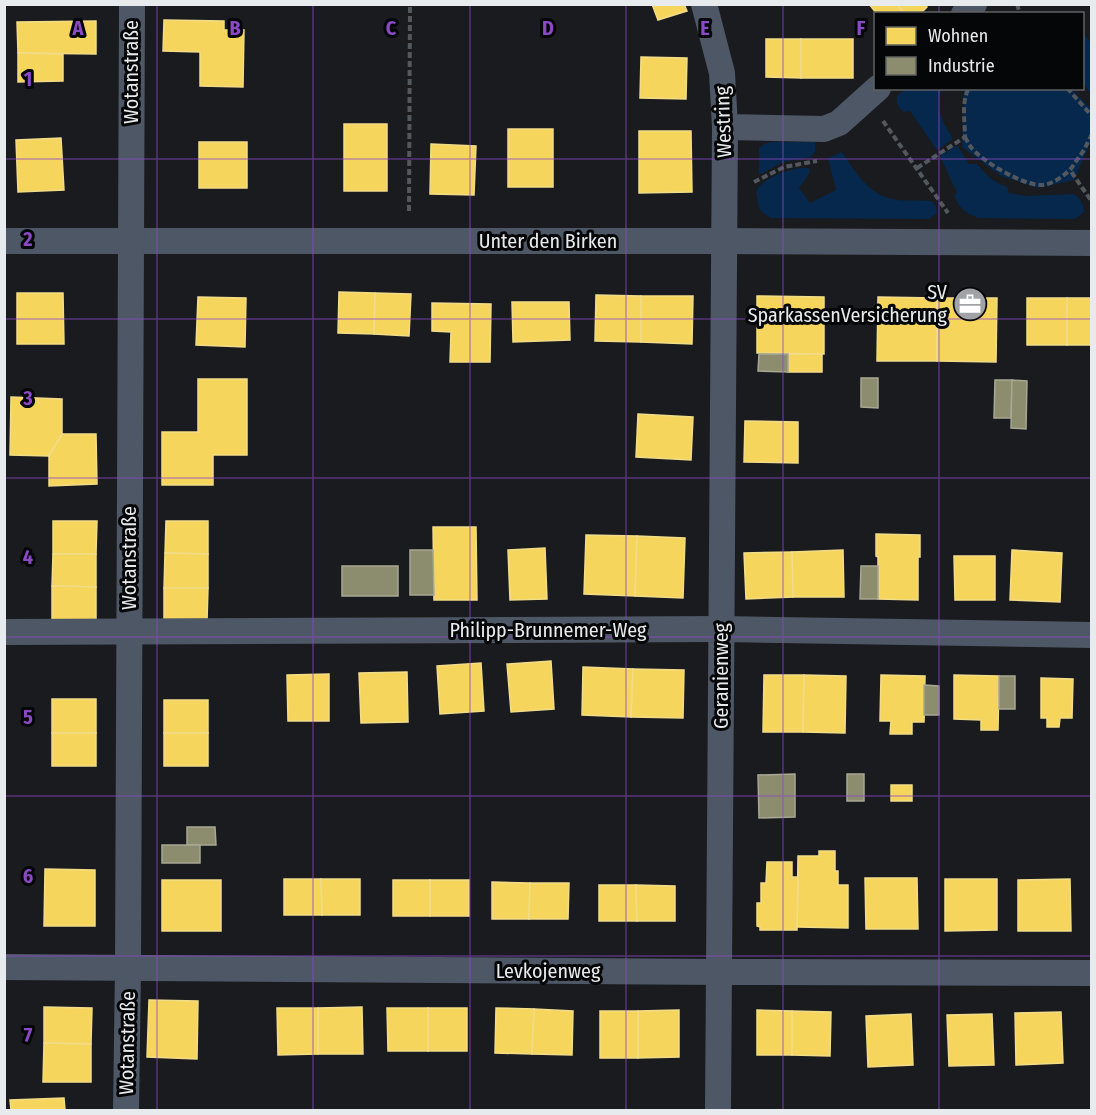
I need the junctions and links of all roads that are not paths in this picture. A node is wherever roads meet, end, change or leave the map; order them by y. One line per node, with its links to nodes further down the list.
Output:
1 (132, 4): 6 (street, Wotanstraße)
2 (704, 4): 4 (street, Westring)
3 (872, 94): 4 (street)
4 (725, 127): 7 (street, Westring)
5 (4, 241): 6 (street, Unter den Birken)
6 (130, 241): 7 (street, Unter den Birken); 11 (street, Wotanstraße)
7 (724, 241): 8 (street, Unter den Birken); 9 (street, Geranienweg)
8 (1092, 243)
9 (721, 629): 11 (street, Philipp-Brunnemer-Weg); 12 (street, Philipp-Brunnemer-Weg); 15 (street, Geranienweg)
10 (4, 633): 11 (street, Philipp-Brunnemer-Weg)
11 (129, 633): 14 (street, Wotanstraße)
12 (1092, 635)
13 (4, 967): 14 (street, Levkojenweg)
14 (128, 968): 15 (street, Levkojenweg); 17 (street, Wotanstraße)
15 (719, 972): 16 (street, Levkojenweg); 18 (street, Geranienweg)
16 (1092, 973)
17 (126, 1110)
18 (718, 1110)

